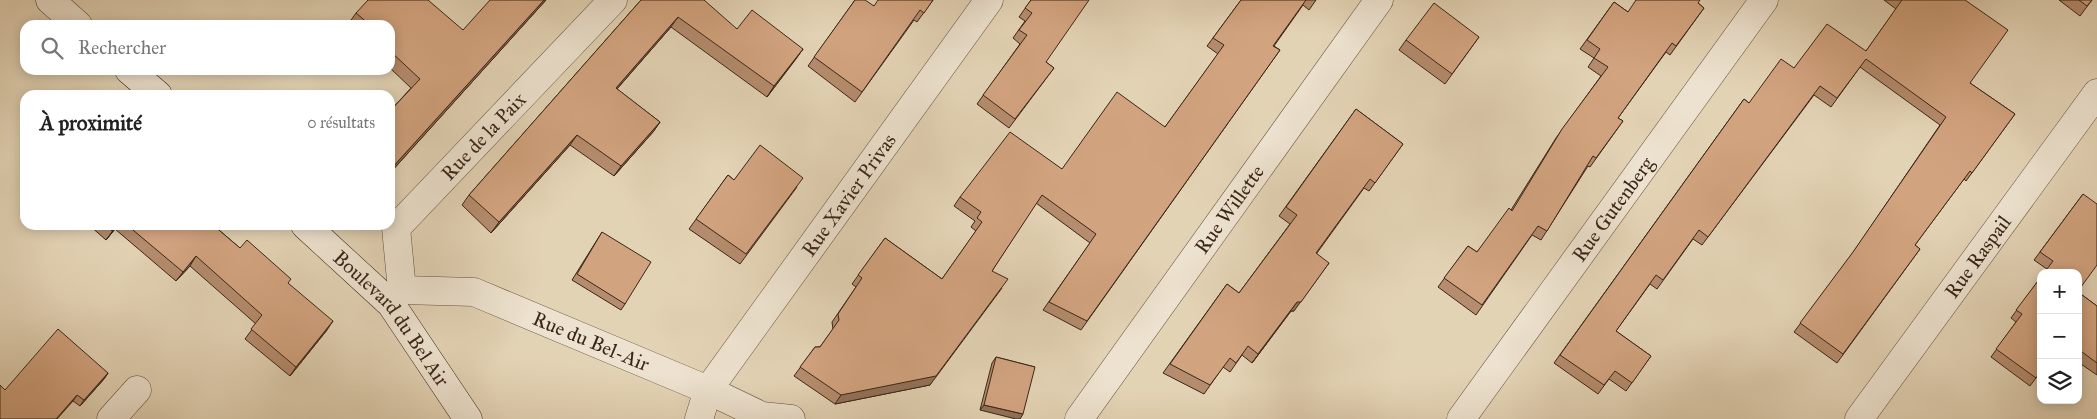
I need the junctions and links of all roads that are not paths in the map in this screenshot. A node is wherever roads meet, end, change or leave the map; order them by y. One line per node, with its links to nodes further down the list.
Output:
1 (50, 0): 6 (street)
2 (613, 0): 11 (street, Rue de la Paix)
3 (989, 0): 13 (street, Rue Xavier Privas)
4 (1379, 0): 18 (street, Rue Willette)
5 (1764, 0): 19 (street, Rue Gutenberg)
6 (72, 20)
7 (135, 75): 8 (street)
8 (152, 90)
9 (2097, 93): 20 (street, Rue Raspail)
10 (311, 230): 11 (street, Boulevard du Bel Air)
11 (396, 297): 13 (street, Rue du Bel-Air); 15 (street, Boulevard du Bel Air)
12 (137, 390): 14 (street)
13 (708, 390): 16 (street, Rue Xavier Privas); 17 (street, Rue du Bel-Air)
14 (111, 419)
15 (468, 419)
16 (699, 419)
17 (791, 419)
18 (1079, 419)
19 (1461, 419)
20 (1859, 419)

